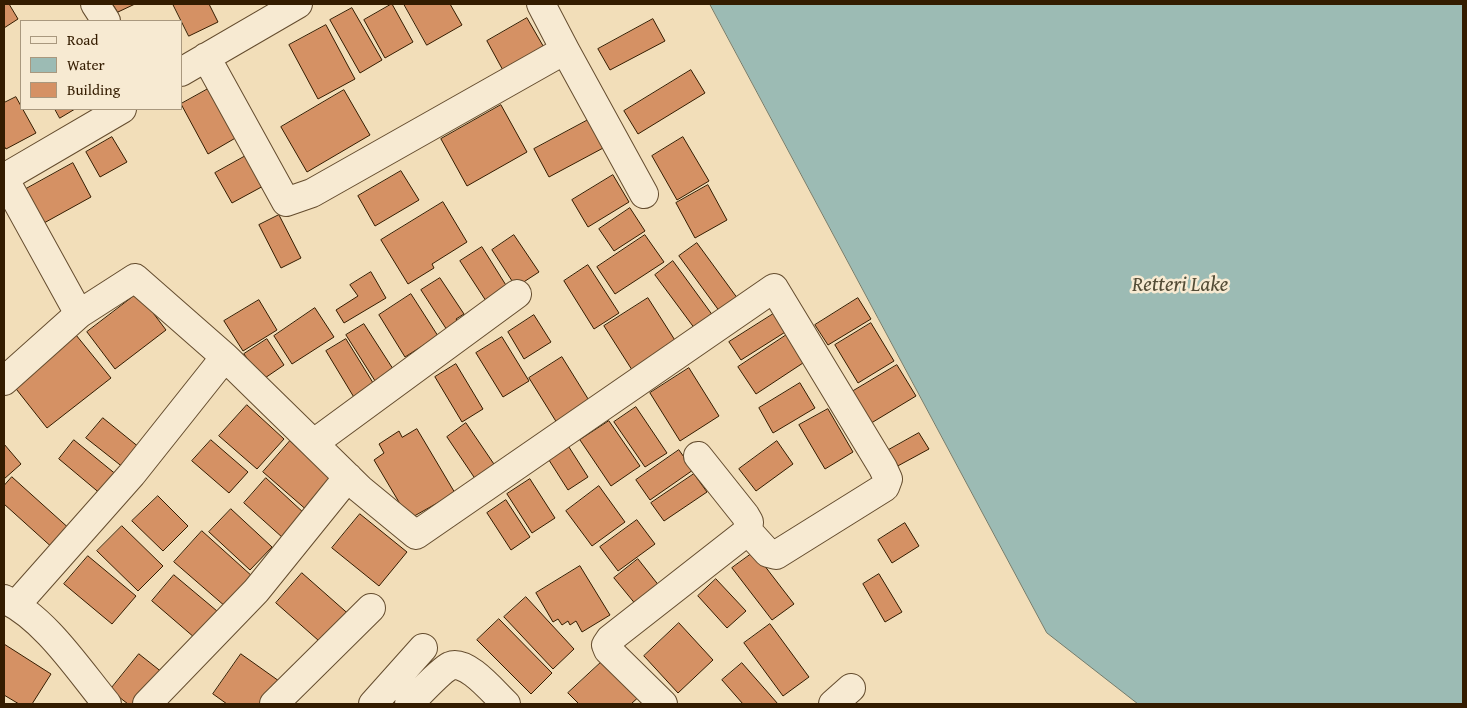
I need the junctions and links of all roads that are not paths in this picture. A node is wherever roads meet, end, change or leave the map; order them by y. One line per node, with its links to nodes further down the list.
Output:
1 (95, 4): 4 (street)
2 (298, 4): 6 (street)
3 (541, 4): 5 (street)
4 (105, 20)
5 (565, 50): 6 (street); 9 (street)
6 (206, 57): 7 (street)
7 (182, 71)
8 (120, 110): 11 (street)
9 (644, 194)
10 (518, 294): 14 (street)
11 (79, 314): 12 (street); 13 (street)
12 (225, 357): 14 (street); 18 (street)
13 (4, 381)
14 (314, 443): 16 (street)
15 (698, 456): 17 (street)
16 (348, 477): 17 (street); 22 (street)
17 (748, 531): 27 (street)
18 (10, 602): 21 (street)
19 (371, 608): 23 (street)
20 (423, 648): 24 (street)
21 (107, 704)
22 (147, 704)
23 (274, 704)
24 (373, 704)
25 (409, 704): 26 (street)
26 (506, 704)
27 (663, 704)

